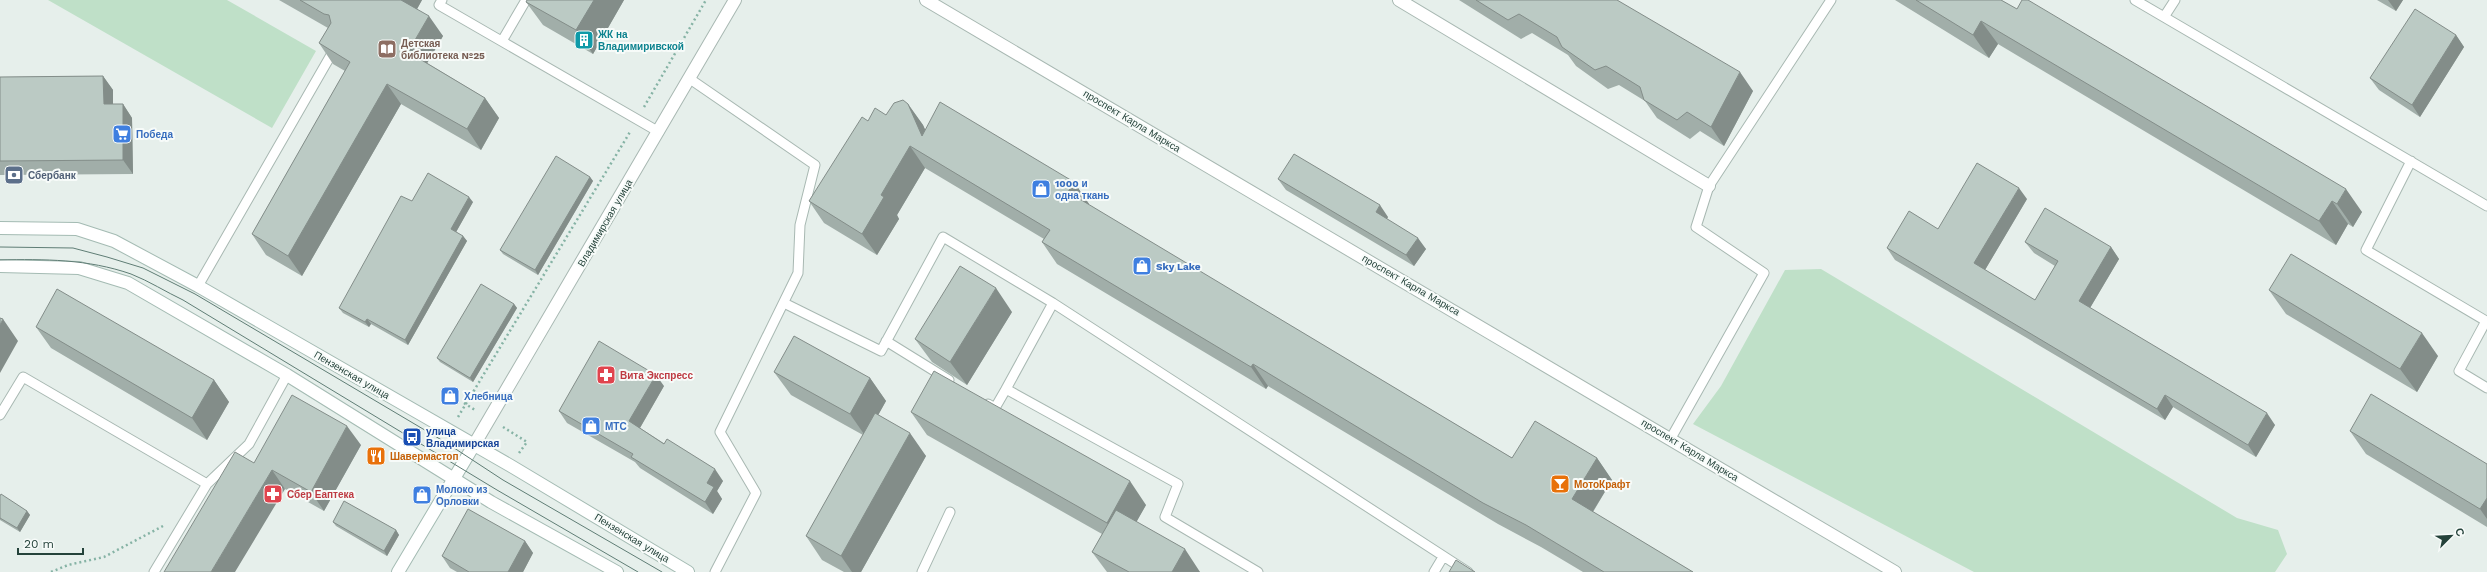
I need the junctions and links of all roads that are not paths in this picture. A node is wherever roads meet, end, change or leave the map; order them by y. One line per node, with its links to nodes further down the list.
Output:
1 (442, 0): 11 (lane)
2 (526, 0): 11 (lane)
3 (734, 0): 12 (street, Владимирская улица)
4 (926, 0): 29 (street, проспект Карла Маркса)
5 (1399, 0): 15 (street)
6 (1831, 0): 15 (lane)
7 (2135, 0): 9 (lane)
8 (2175, 0): 9 (lane)
9 (2164, 17): 14 (lane)
10 (340, 40): 19 (lane)
11 (502, 41): 13 (lane)
12 (690, 79): 13 (street, Владимирская улица); 20 (lane)
13 (659, 132): 30 (street, Владимирская улица)
14 (2411, 161): 16 (lane); 25 (lane)
15 (1709, 186): 29 (lane)
16 (2487, 206)
17 (0, 228): 19 (street, Пензенская улица)
18 (0, 266): 23 (street)
19 (198, 286): 30 (street, Пензенская улица)
20 (784, 303): 22 (lane); 39 (lane)
21 (1053, 303): 22 (lane); 26 (lane); 34 (lane)
22 (886, 341): 24 (lane)
23 (287, 375): 31 (street); 32 (lane)
24 (954, 383)
25 (2487, 388)
26 (1006, 389): 27 (lane); 41 (lane)
27 (978, 398)
28 (0, 415): 32 (lane)
29 (1671, 438): 44 (street, проспект Карла Маркса)
30 (474, 445): 31 (street, Владимирская улица); 38 (street, Пензенская улица)
31 (454, 478): 36 (street); 37 (street)
32 (207, 484): 35 (lane)
33 (950, 512): 40 (lane)
34 (1443, 557): 42 (lane); 43 (lane)
35 (154, 572)
36 (398, 572)
37 (617, 572)
38 (688, 572)
39 (715, 572)
40 (922, 572)
41 (1258, 572)
42 (1434, 572)
43 (1468, 572)
44 (1895, 572)

